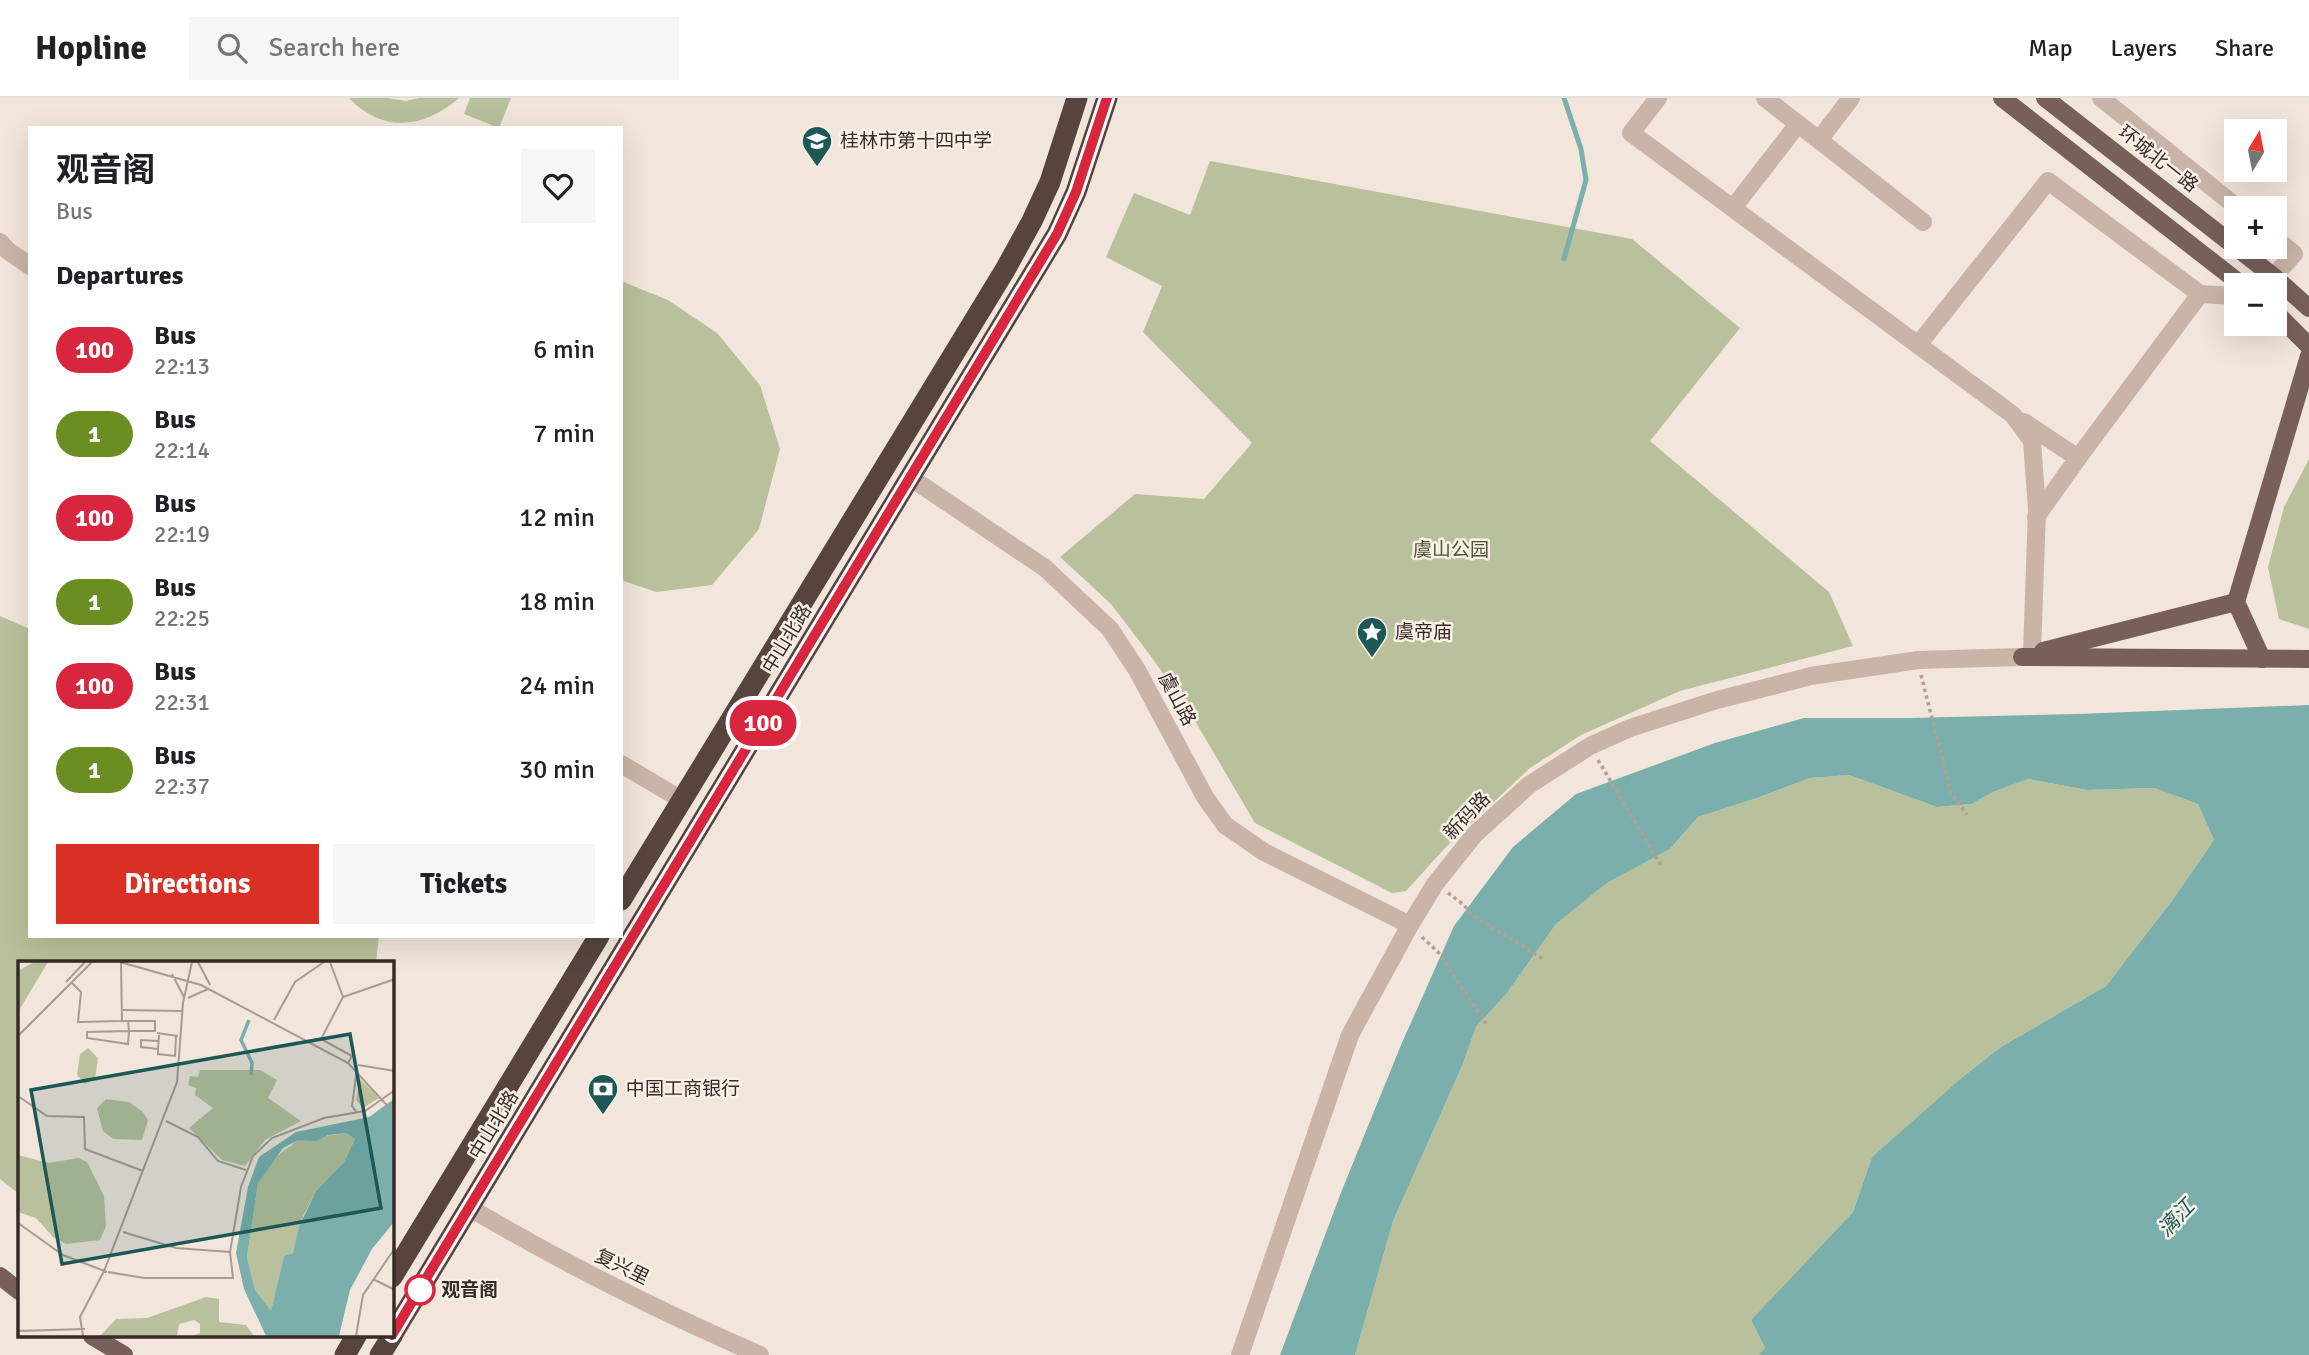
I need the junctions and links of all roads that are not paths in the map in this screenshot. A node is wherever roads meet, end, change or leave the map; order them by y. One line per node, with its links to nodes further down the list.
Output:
1 (1077, 98): 37 (highway, 中山北路)
2 (1107, 98): 30 (highway, 中山北路)
3 (1658, 98): 12 (street)
4 (1765, 98): 9 (street)
5 (1851, 98): 10 (street)
6 (2003, 98): 17 (main road)
7 (2045, 98): 18 (main road, 环城北一路)
8 (2101, 98): 11 (street)
9 (1798, 124): 10 (street); 12 (street)
10 (1819, 140): 13 (street)
11 (2224, 197)
12 (1733, 208): 25 (street)
13 (1923, 222)
14 (0, 242): 16 (street)
15 (2287, 248): 19 (street)
16 (28, 264)
17 (2227, 273)
18 (2261, 273)
19 (2276, 273)
20 (2287, 292): 23 (main road, 环城北一路)
21 (2200, 294): 22 (street); 25 (street); 29 (street)
22 (2224, 295)
23 (2309, 308)
24 (2287, 324): 26 (main road)
25 (1918, 345): 28 (street)
26 (2309, 346)
27 (2309, 356): 32 (main road)
28 (2012, 415): 29 (street); 31 (street)
29 (2078, 458): 31 (street)
30 (911, 478): 39 (street, 虞山路); 41 (highway, 中山北路)
31 (2036, 517): 33 (street)
32 (2236, 602): 33 (main road); 34 (main road)
33 (2027, 655): 34 (main road); 39 (street, 新码路)
34 (2262, 659): 35 (main road)
35 (2309, 659)
36 (623, 765): 37 (street)
37 (682, 800): 38 (highway, 中山北路)
38 (623, 897)
39 (1410, 925): 53 (street, 新码路)
40 (598, 938): 42 (highway, 中山北路)
41 (470, 1208): 45 (highway, 中山北路); 52 (street, 复兴里)
42 (394, 1274)
43 (0, 1276): 44 (main road)
44 (18, 1290)
45 (394, 1333)
46 (95, 1338): 49 (main road)
47 (355, 1338): 50 (highway)
48 (391, 1338): 51 (highway, 中山北路)
49 (124, 1355)
50 (345, 1355)
51 (380, 1355)
52 (760, 1355)
53 (1240, 1355)

